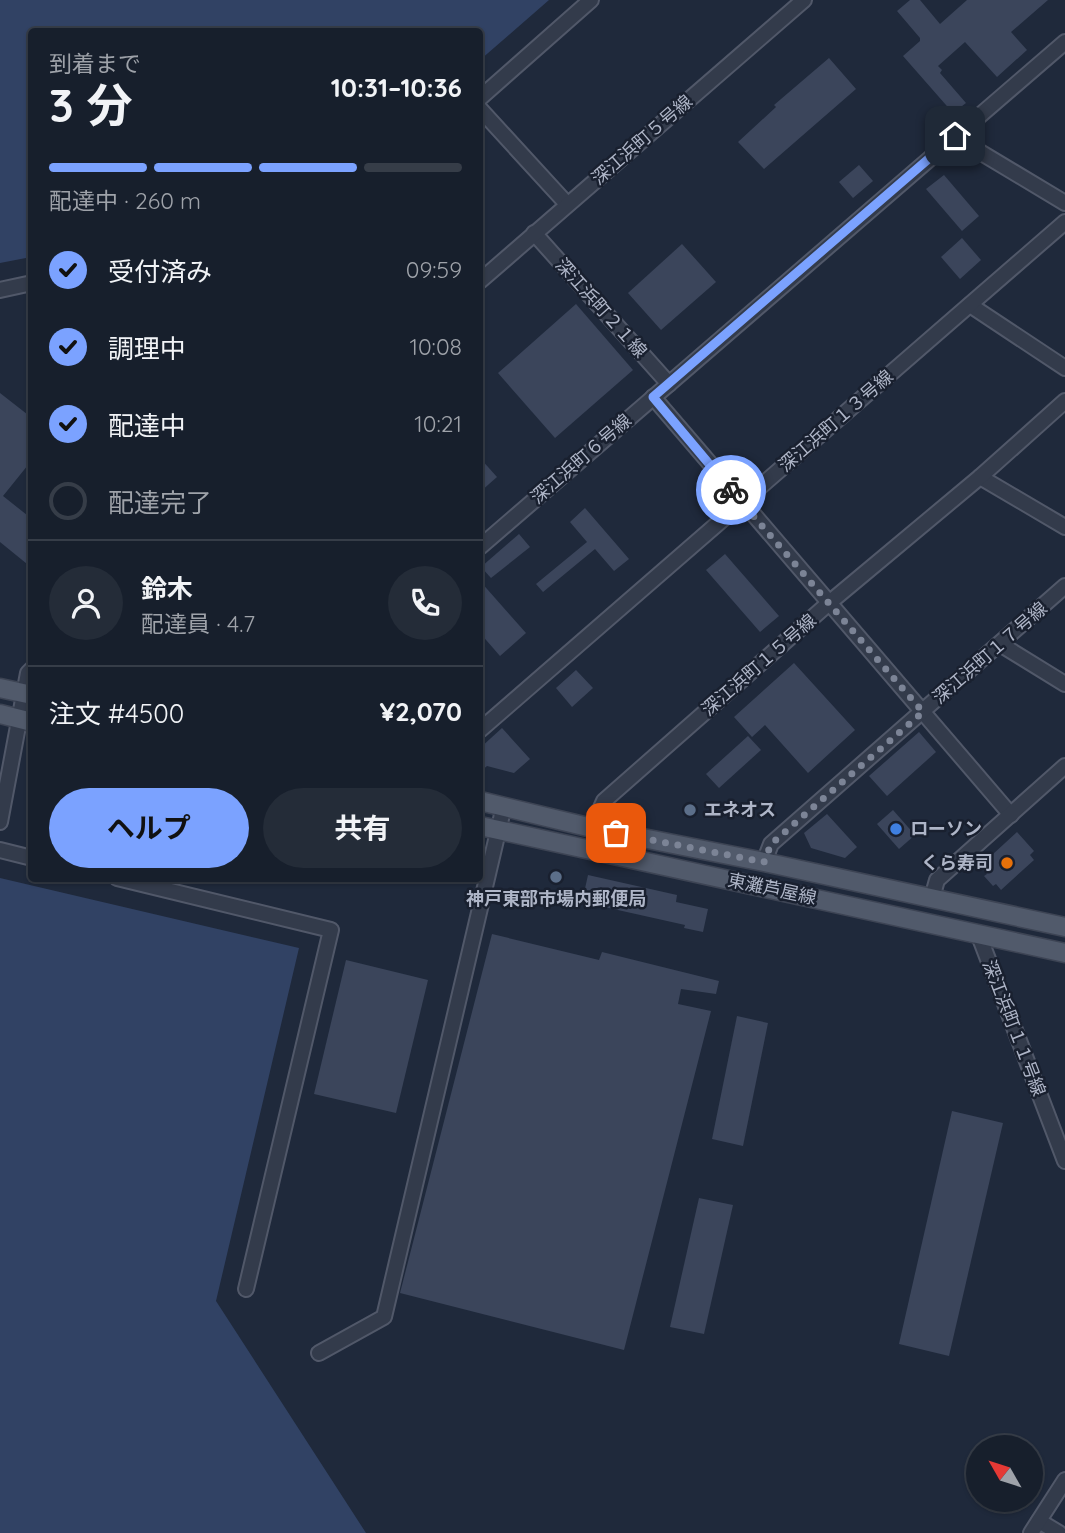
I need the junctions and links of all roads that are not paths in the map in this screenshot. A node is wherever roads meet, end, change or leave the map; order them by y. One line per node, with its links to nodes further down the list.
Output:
1 (592, 0): 4 (street)
2 (804, 0): 8 (street, 深江浜町５号線)
3 (1065, 42): 6 (street, 深江浜町６号線)
4 (483, 96)
5 (483, 112): 8 (street)
6 (955, 136): 7 (street); 16 (street, 深江浜町６号線)
7 (1065, 203)
8 (567, 204): 10 (street, 深江浜町５号線)
9 (1065, 222): 14 (street, 深江浜町１３号線)
10 (534, 233): 11 (street, 深江浜町５号線); 16 (street, 深江浜町２１線)
11 (483, 278)
12 (28, 284): 13 (street)
13 (0, 290)
14 (970, 305): 15 (street); 20 (street, 深江浜町１３号線)
15 (1065, 368)
16 (669, 384): 17 (street, 深江浜町６号線)
17 (653, 397): 20 (street); 22 (street, 深江浜町６号線)
18 (1065, 401): 19 (street, 深江浜町１５号線)
19 (980, 477): 21 (street); 24 (street, 深江浜町１５号線)
20 (742, 502): 24 (street); 33 (street, 深江浜町１３号線)
21 (1065, 527)
22 (483, 544)
23 (1065, 586): 25 (street, 深江浜町１７号線)
24 (829, 603): 30 (street); 40 (street, 深江浜町１５号線)
25 (1000, 645): 27 (street); 30 (street, 深江浜町１７号線)
26 (28, 673): 29 (street)
27 (1065, 684)
28 (0, 688): 29 (main road)
29 (28, 694): 32 (street)
30 (923, 712): 37 (street); 44 (street, 深江浜町１７号線)
31 (0, 714): 32 (main road)
32 (26, 720): 38 (street)
33 (483, 727)
34 (1065, 766): 37 (street)
35 (483, 802): 36 (main road, 東灘芦屋線)
36 (504, 806): 40 (main road, 東灘芦屋線); 41 (street)
37 (1011, 815): 46 (street)
38 (0, 822)
39 (483, 827): 41 (main road, 東灘芦屋線)
40 (592, 828): 44 (main road, 東灘芦屋線)
41 (498, 830): 48 (main road, 東灘芦屋線); 52 (street)
42 (0, 850): 43 (street)
43 (28, 857)
44 (764, 862): 46 (main road, 東灘芦屋線)
45 (133, 882): 51 (street)
46 (932, 898): 47 (main road, 東灘芦屋線)
47 (1065, 927)
48 (978, 933): 49 (main road, 東灘芦屋線); 50 (street, 深江浜町１１号線)
49 (1065, 953)
50 (1065, 1161)
51 (246, 1289)
52 (319, 1353)
53 (1065, 1480): 54 (street)
54 (1035, 1527): 55 (street)
55 (1059, 1533)

